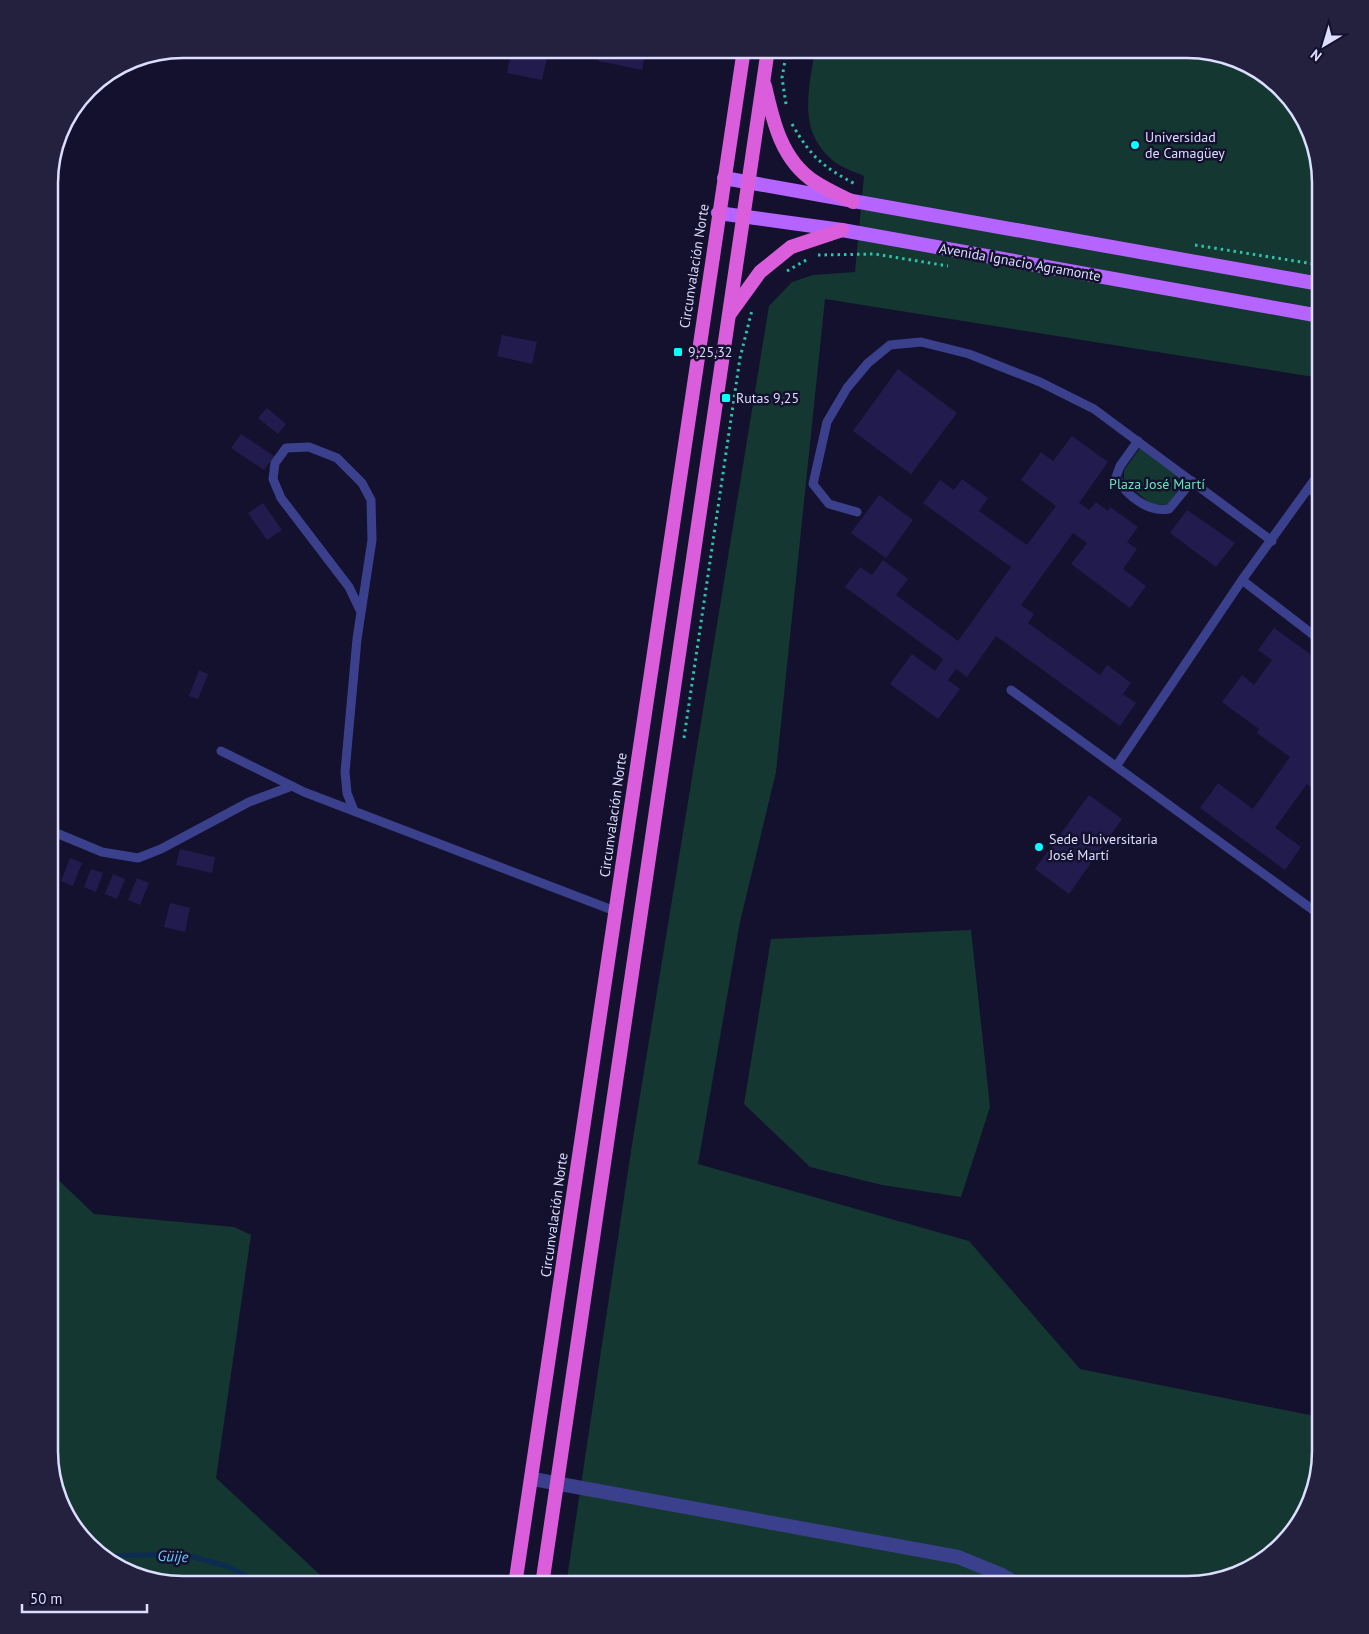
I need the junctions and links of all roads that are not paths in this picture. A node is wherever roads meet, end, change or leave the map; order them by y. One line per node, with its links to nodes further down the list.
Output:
1 (743, 58): 4 (highway, Circunvalación Norte)
2 (766, 58): 3 (highway)
3 (763, 77): 5 (highway); 6 (highway)
4 (724, 178): 5 (main road); 7 (highway, Circunvalación Norte)
5 (747, 182): 6 (main road); 8 (highway)
6 (853, 202): 10 (main road)
7 (718, 213): 8 (main road, Avenida Ignacio Agramonte); 30 (highway, Circunvalación Norte)
8 (742, 216): 9 (main road, Avenida Ignacio Agramonte); 12 (highway)
9 (842, 230): 11 (main road, Avenida Ignacio Agramonte); 12 (highway)
10 (1312, 283)
11 (1312, 315)
12 (727, 318): 32 (highway)
13 (1138, 441): 14 (lane); 14 (lane); 18 (lane)
14 (1192, 480): 19 (lane)
15 (1312, 483): 16 (lane)
16 (1308, 489): 17 (lane); 19 (lane)
17 (1312, 491)
18 (857, 512)
19 (1272, 541): 20 (lane)
20 (1242, 580): 22 (lane); 25 (lane)
21 (361, 612): 21 (lane); 27 (lane)
22 (1312, 634)
23 (1011, 690): 25 (lane)
24 (221, 751): 26 (lane)
25 (1117, 765): 29 (lane)
26 (292, 786): 27 (lane); 28 (lane)
27 (354, 811): 30 (lane)
28 (57, 834)
29 (1312, 909)
30 (615, 910): 31 (highway, Circunvalación Norte)
31 (532, 1479): 32 (street); 33 (highway, Circunvalación Norte)
32 (558, 1482): 34 (highway); 35 (street)
33 (516, 1576)
34 (543, 1576)
35 (1004, 1576)

